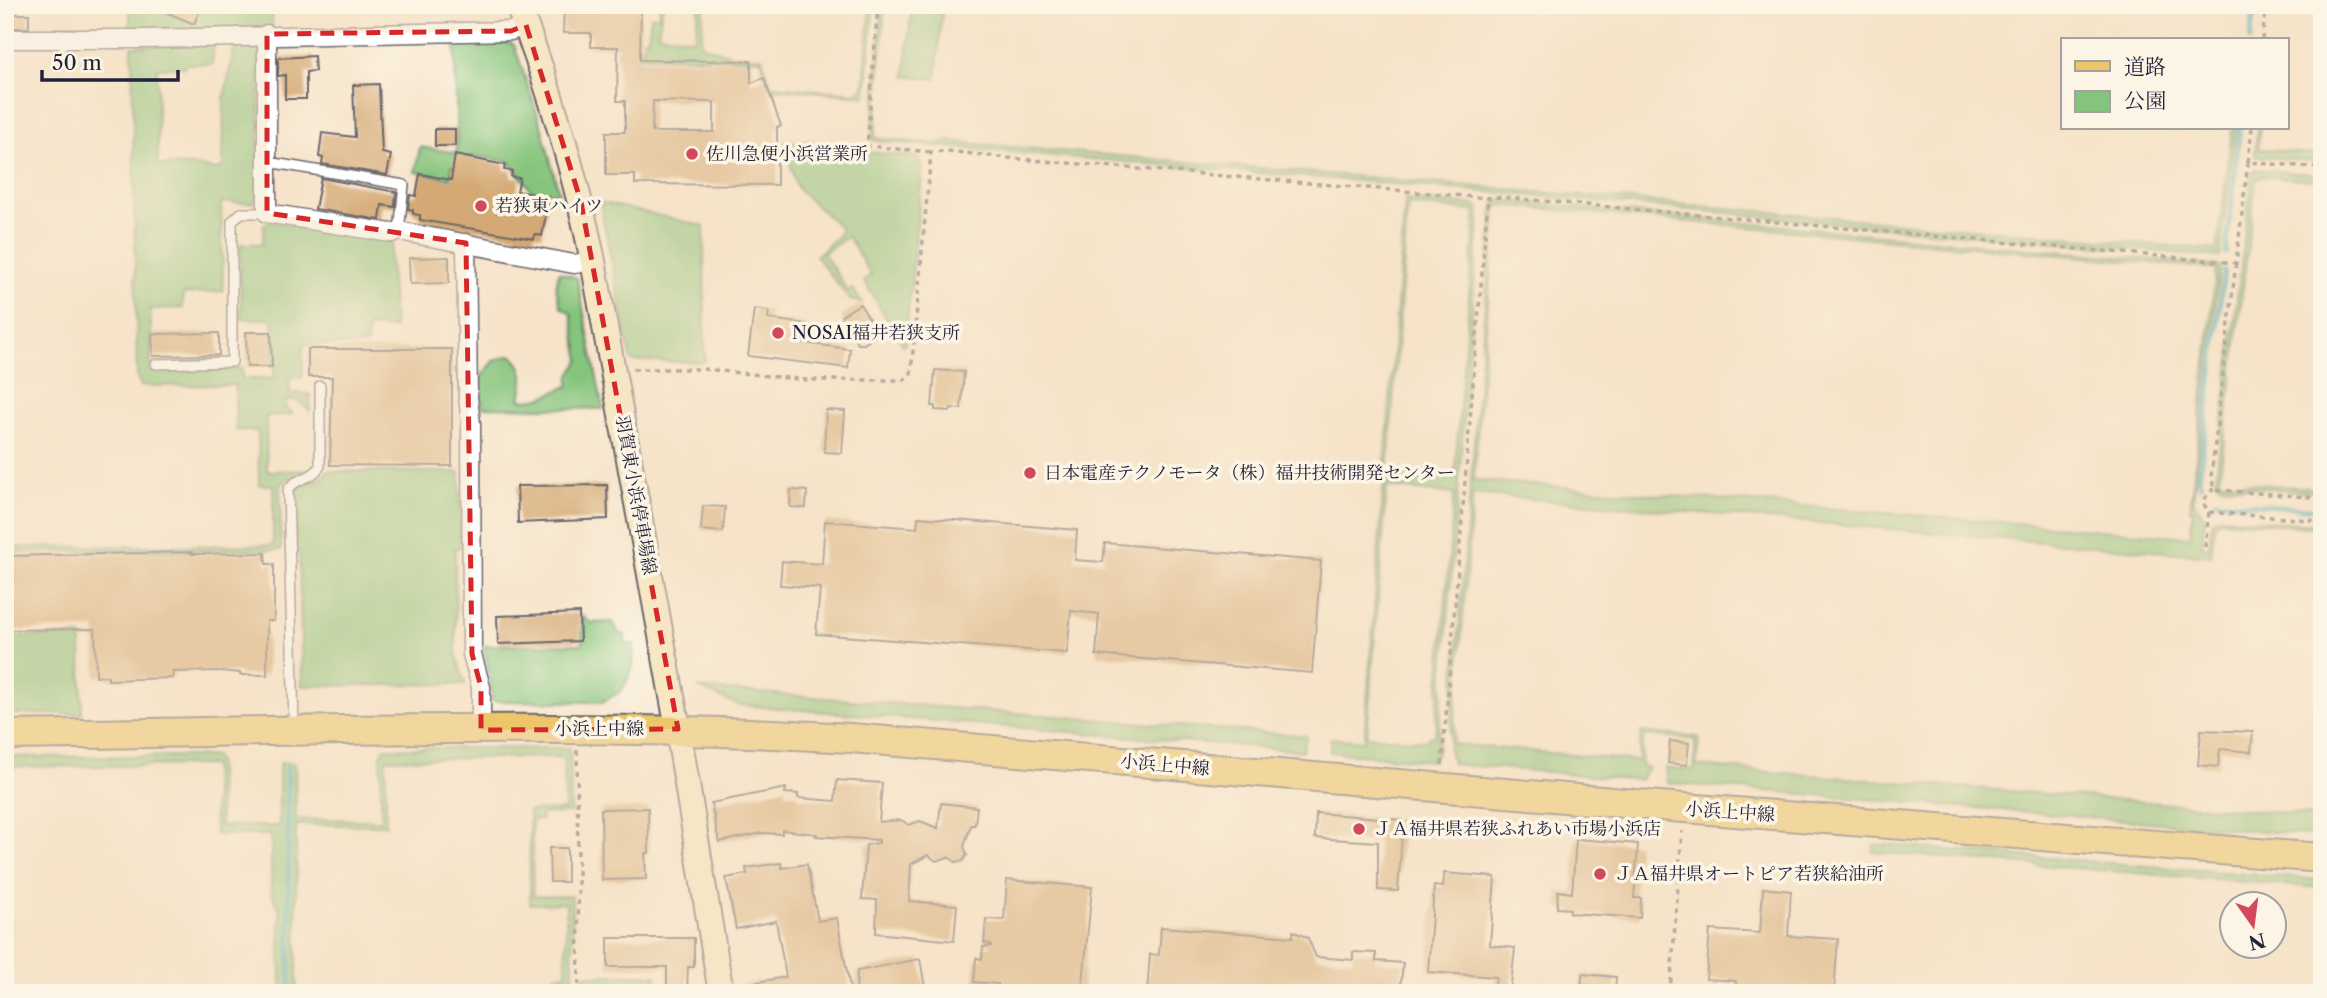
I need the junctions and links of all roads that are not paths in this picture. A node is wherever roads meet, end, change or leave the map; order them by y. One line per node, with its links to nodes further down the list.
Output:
1 (522, 15): 2 (street); 8 (main road, 羽賀東小浜停車場線)
2 (267, 34): 3 (street); 4 (street)
3 (5, 39)
4 (268, 162): 5 (street); 6 (lane)
5 (267, 213): 6 (street); 9 (lane)
6 (399, 231): 7 (street)
7 (466, 243): 8 (street); 12 (street)
8 (593, 261): 11 (main road, 羽賀東小浜停車場線)
9 (156, 364)
10 (320, 386): 13 (lane)
11 (678, 729): 12 (main road, 小浜上中線); 15 (main road, 小浜上中線); 16 (main road, 羽賀東小浜停車場線)
12 (481, 730): 13 (main road, 小浜上中線)
13 (294, 732): 14 (main road, 小浜上中線)
14 (5, 735)
15 (2322, 858)
16 (721, 993)

